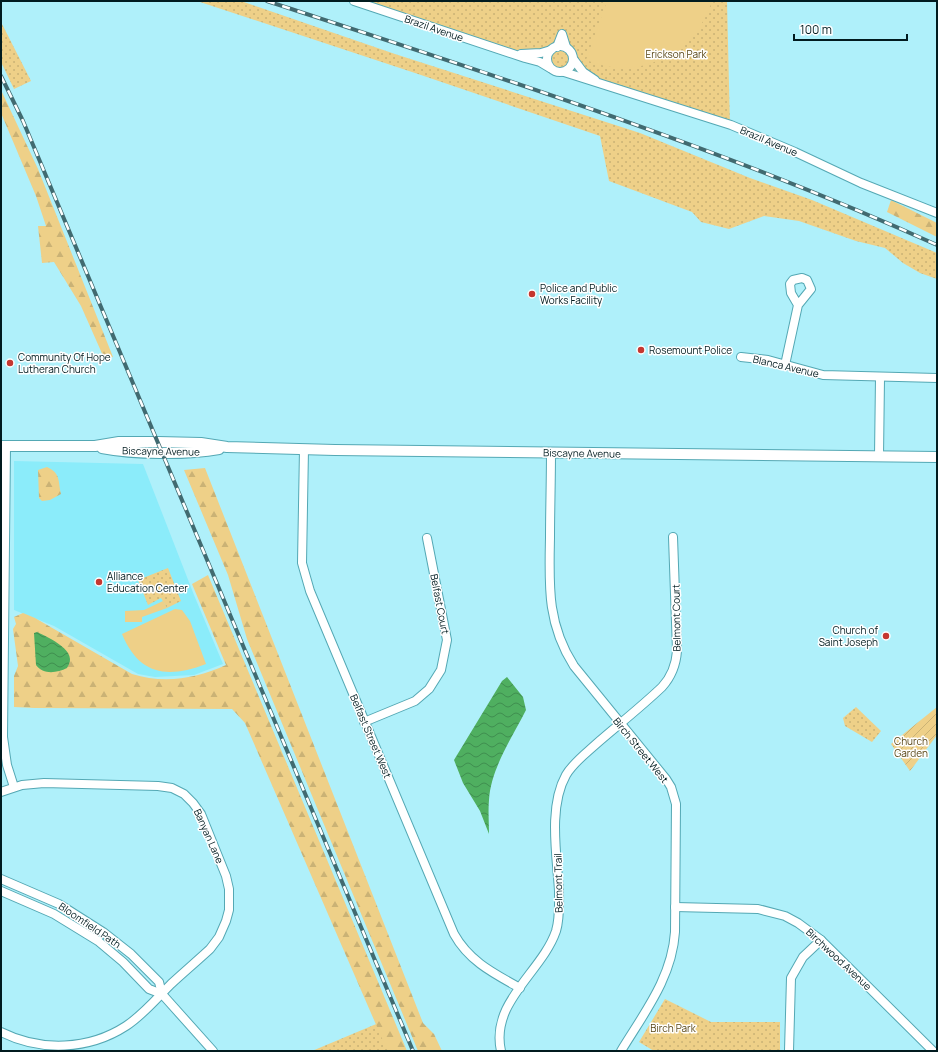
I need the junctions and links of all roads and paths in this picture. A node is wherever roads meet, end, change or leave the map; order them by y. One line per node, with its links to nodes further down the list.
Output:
1 (354, 1): 4 (street, Brazil Avenue)
2 (566, 47): 3 (street, Brazil Avenue); 3 (street); 5 (street, Brazil Avenue)
3 (554, 48): 4 (street, Brazil Avenue); 6 (street)
4 (514, 55): 6 (street, Brazil Avenue)
5 (574, 60): 7 (street); 8 (street, Brazil Avenue)
6 (550, 68): 7 (street, Brazil Avenue)
7 (564, 72): 8 (street, Brazil Avenue)
8 (598, 82): 9 (street, Brazil Avenue)
9 (937, 213)
10 (798, 305): 12 (street)
11 (741, 357): 12 (street, Blanca Avenue)
12 (785, 365): 13 (street, Blanca Avenue)
13 (880, 378): 14 (street, Blanca Avenue); 18 (street)
14 (937, 378)
15 (4, 446): 16 (street, Biscayne Avenue); 20 (street)
16 (304, 449): 17 (street, Biscayne Avenue); 24 (street, Belfast Street West)
17 (551, 452): 18 (street, Biscayne Avenue); 25 (street, Birch Street West)
18 (880, 456): 19 (street, Biscayne Avenue)
19 (937, 457)
20 (4, 513): 23 (street)
21 (673, 537): 25 (street, Belmont Court)
22 (427, 538): 24 (street, Belfast Court)
23 (3, 625): 26 (street)
24 (364, 722): 33 (street, Belfast Street West)
25 (620, 723): 31 (street, Birch Street West); 33 (street, Belmont Trail)
26 (2, 737): 27 (street)
27 (14, 786): 28 (street, Banyan Lane); 34 (street, Banyan Lane)
28 (1, 792)
29 (1, 879): 34 (street, Bloomfield Path)
30 (1, 892): 34 (street, Bloomfield Path)
31 (676, 906): 32 (street, Birchwood Avenue); 38 (street, Birch Street West)
32 (821, 940): 39 (street); 40 (street, Birchwood Avenue)
33 (520, 988): 37 (street, Belmont Trail)
34 (162, 994): 35 (street, Banyan Lane); 36 (street, Bloomfield Path)
35 (1, 1032)
36 (213, 1051)
37 (501, 1051)
38 (620, 1051)
39 (789, 1051)
40 (933, 1051)

